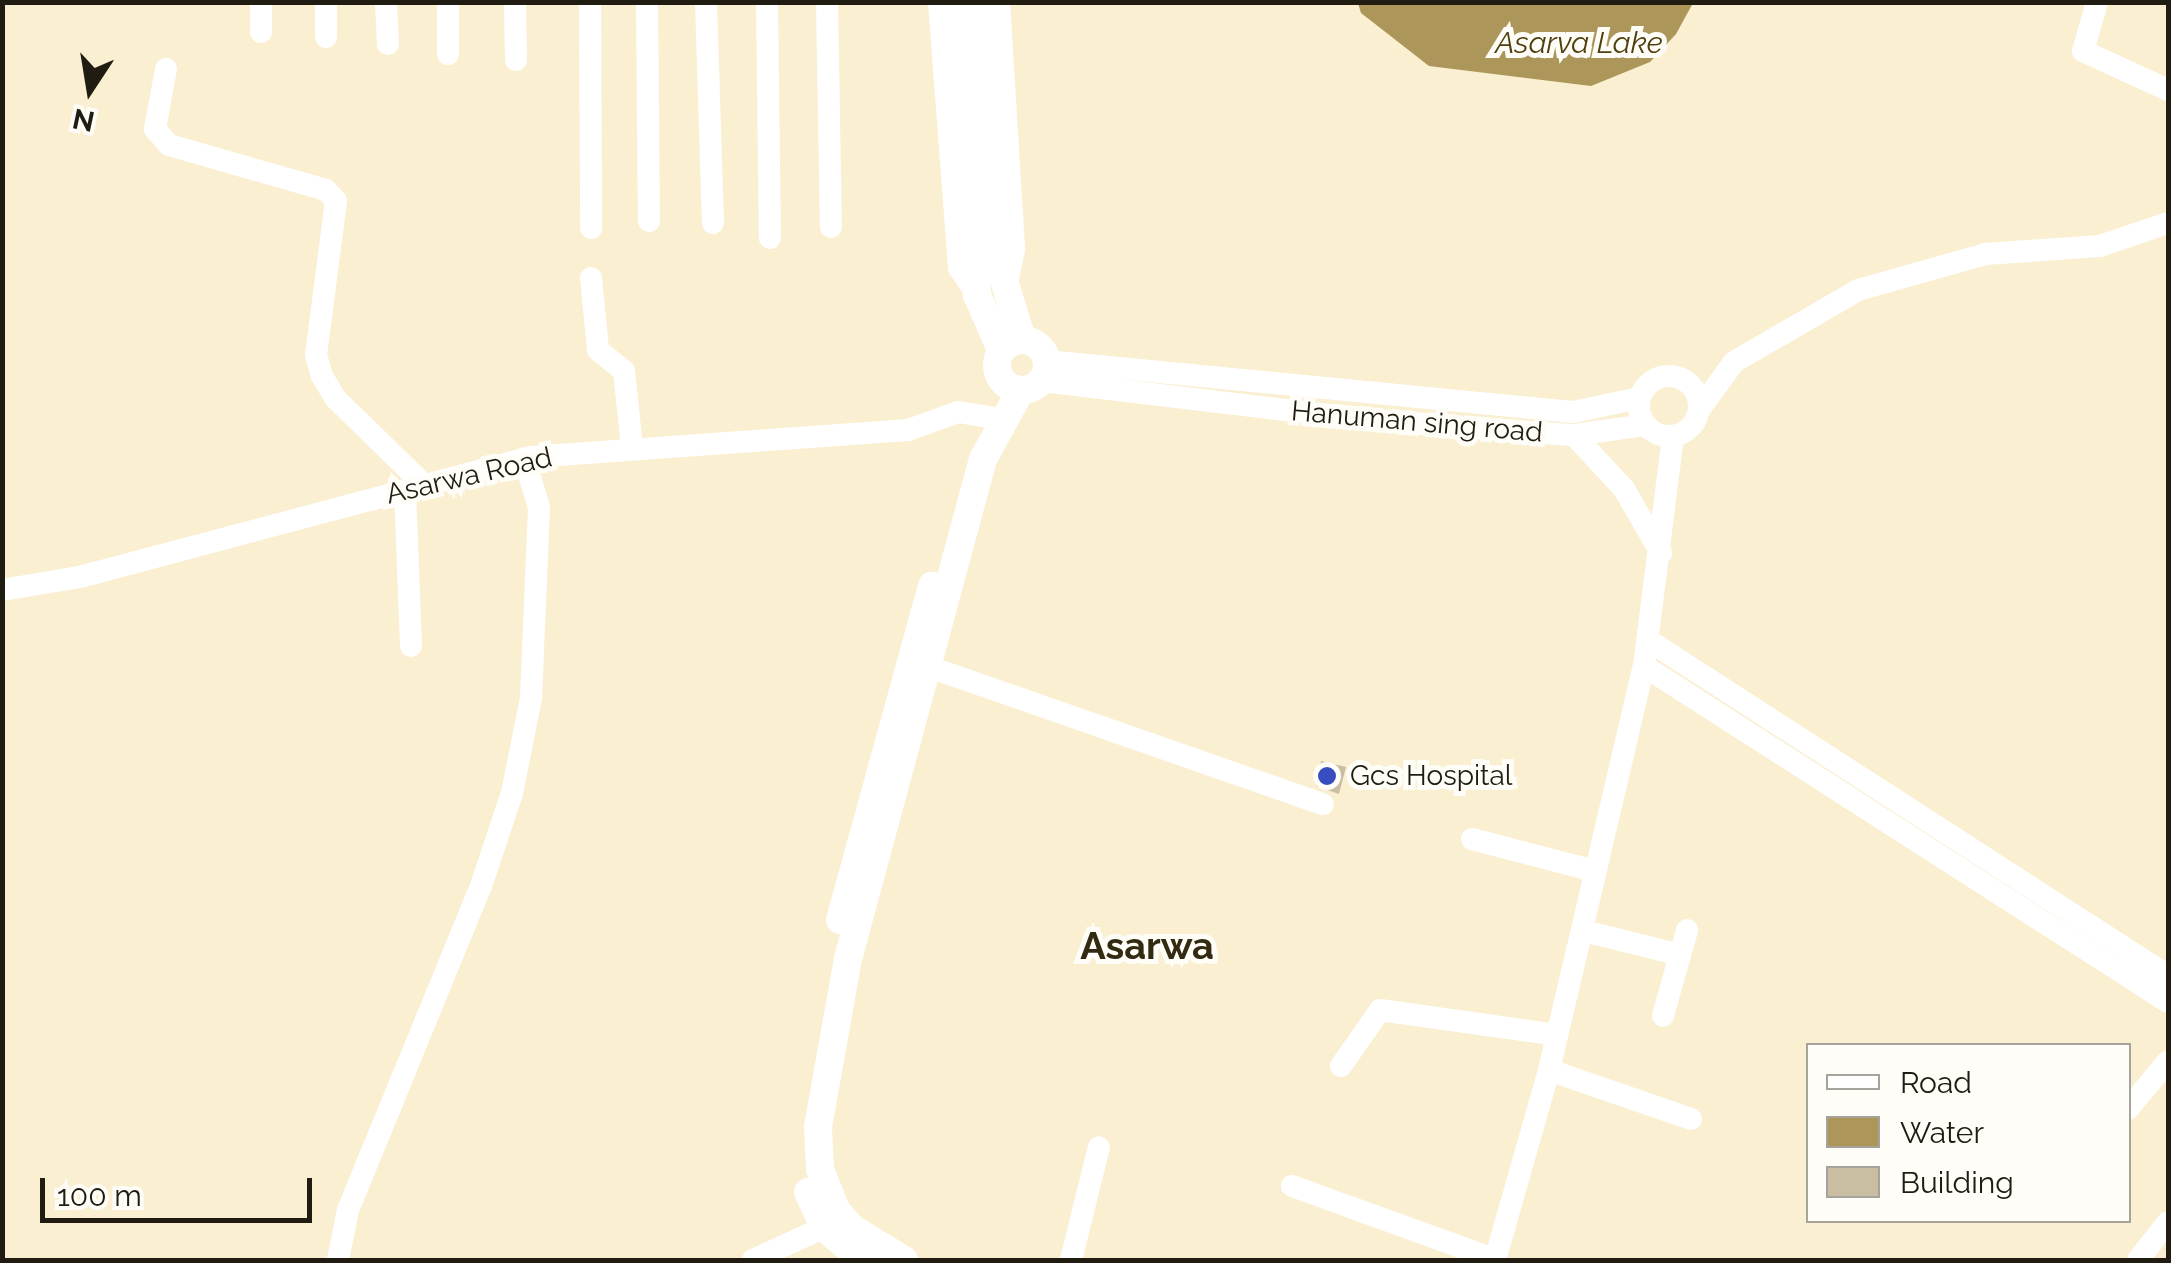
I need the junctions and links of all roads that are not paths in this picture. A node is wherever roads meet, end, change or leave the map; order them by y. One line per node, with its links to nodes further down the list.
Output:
1 (261, 2): 16 (street)
2 (326, 2): 17 (street)
3 (386, 2): 18 (street)
4 (448, 2): 19 (street)
5 (515, 2): 20 (street)
6 (590, 2): 27 (street)
7 (647, 2): 23 (street)
8 (706, 2): 24 (street)
9 (767, 2): 28 (street)
10 (827, 2): 26 (street)
11 (939, 2): 30 (street)
12 (958, 2): 30 (main road)
13 (978, 2): 30 (main road)
14 (999, 2): 30 (street)
15 (2097, 2): 22 (street)
16 (261, 32)
17 (326, 36)
18 (388, 44)
19 (448, 54)
20 (516, 60)
21 (166, 68): 45 (street)
22 (2168, 90)
23 (650, 221)
24 (712, 223)
25 (2168, 224): 32 (street)
26 (830, 227)
27 (591, 228)
28 (770, 238)
29 (591, 278): 43 (street)
30 (989, 279): 31 (main road)
31 (1012, 345): 33 (main road); 33 (main road)
32 (1734, 362): 34 (street); 37 (street)
33 (1028, 378): 35 (street); 38 (street, Hanuman sing road); 39 (main road)
34 (1679, 378): 36 (street); 37 (street)
35 (1306, 388): 36 (street); 38 (street)
36 (1640, 398): 40 (street)
37 (1699, 410): 42 (street)
38 (1304, 413): 41 (street, Hanuman sing road)
39 (989, 424): 43 (street, Asarwa Road); 50 (main road)
40 (1646, 425): 41 (street, Hanuman sing road); 42 (street)
41 (1574, 435): 46 (street)
42 (1672, 436): 46 (street)
43 (632, 448): 44 (street, Asarwa Road)
44 (524, 458): 45 (street, Asarwa Road); 71 (street)
45 (414, 487): 47 (street, Asarwa Road); 49 (street)
46 (1661, 553): 48 (street)
47 (2, 590)
48 (1648, 640): 51 (street); 58 (street)
49 (411, 646)
50 (922, 664): 52 (street); 70 (main road)
51 (1644, 666): 54 (street); 59 (street)
52 (1324, 804)
53 (1472, 839): 54 (street)
54 (1595, 870): 56 (street)
55 (1687, 930): 57 (street)
56 (1584, 931): 57 (street); 61 (street)
57 (1680, 954): 60 (street)
58 (2168, 976)
59 (2168, 1002)
60 (1663, 1016)
61 (1557, 1036): 63 (street); 64 (street)
62 (2168, 1061): 65 (street)
63 (1341, 1066)
64 (1549, 1070): 66 (street); 76 (street)
65 (2131, 1106)
66 (1690, 1119)
67 (1098, 1147): 75 (street)
68 (1292, 1186): 76 (street)
69 (2168, 1222): 77 (street)
70 (834, 1223): 72 (street); 73 (main road); 74 (main road)
71 (338, 1260)
72 (753, 1260)
73 (862, 1260)
74 (904, 1260)
75 (1071, 1260)
76 (1496, 1260)
77 (2138, 1260)

